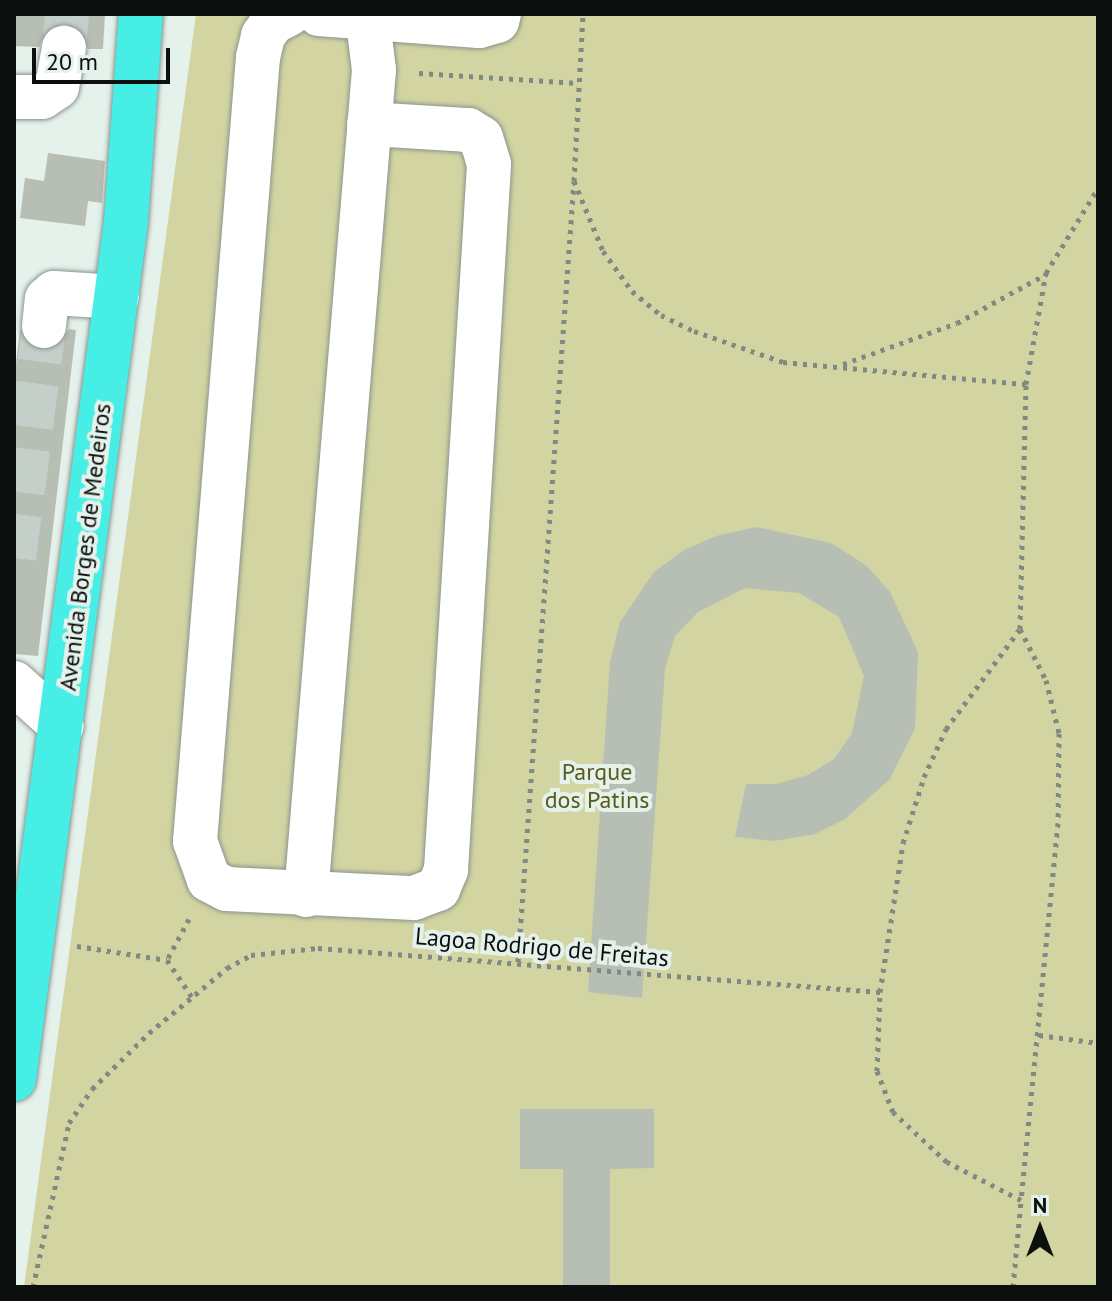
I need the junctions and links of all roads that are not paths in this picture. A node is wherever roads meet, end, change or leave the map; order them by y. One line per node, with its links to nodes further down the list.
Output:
1 (141, 14): 9 (highway, Avenida Borges de Medeiros)
2 (289, 14): 14 (lane)
3 (319, 14): 5 (lane)
4 (499, 14): 5 (lane)
5 (367, 16): 8 (lane)
6 (64, 48): 7 (lane)
7 (14, 97)
8 (369, 124): 14 (lane); 14 (lane)
9 (117, 297): 10 (lane); 12 (highway, Avenida Borges de Medeiros)
10 (44, 326)
11 (14, 683): 12 (lane)
12 (62, 726): 15 (highway, Avenida Borges de Medeiros)
13 (14, 882): 15 (highway)
14 (306, 895)
15 (34, 940): 16 (highway, Avenida Borges de Medeiros)
16 (14, 1079)

